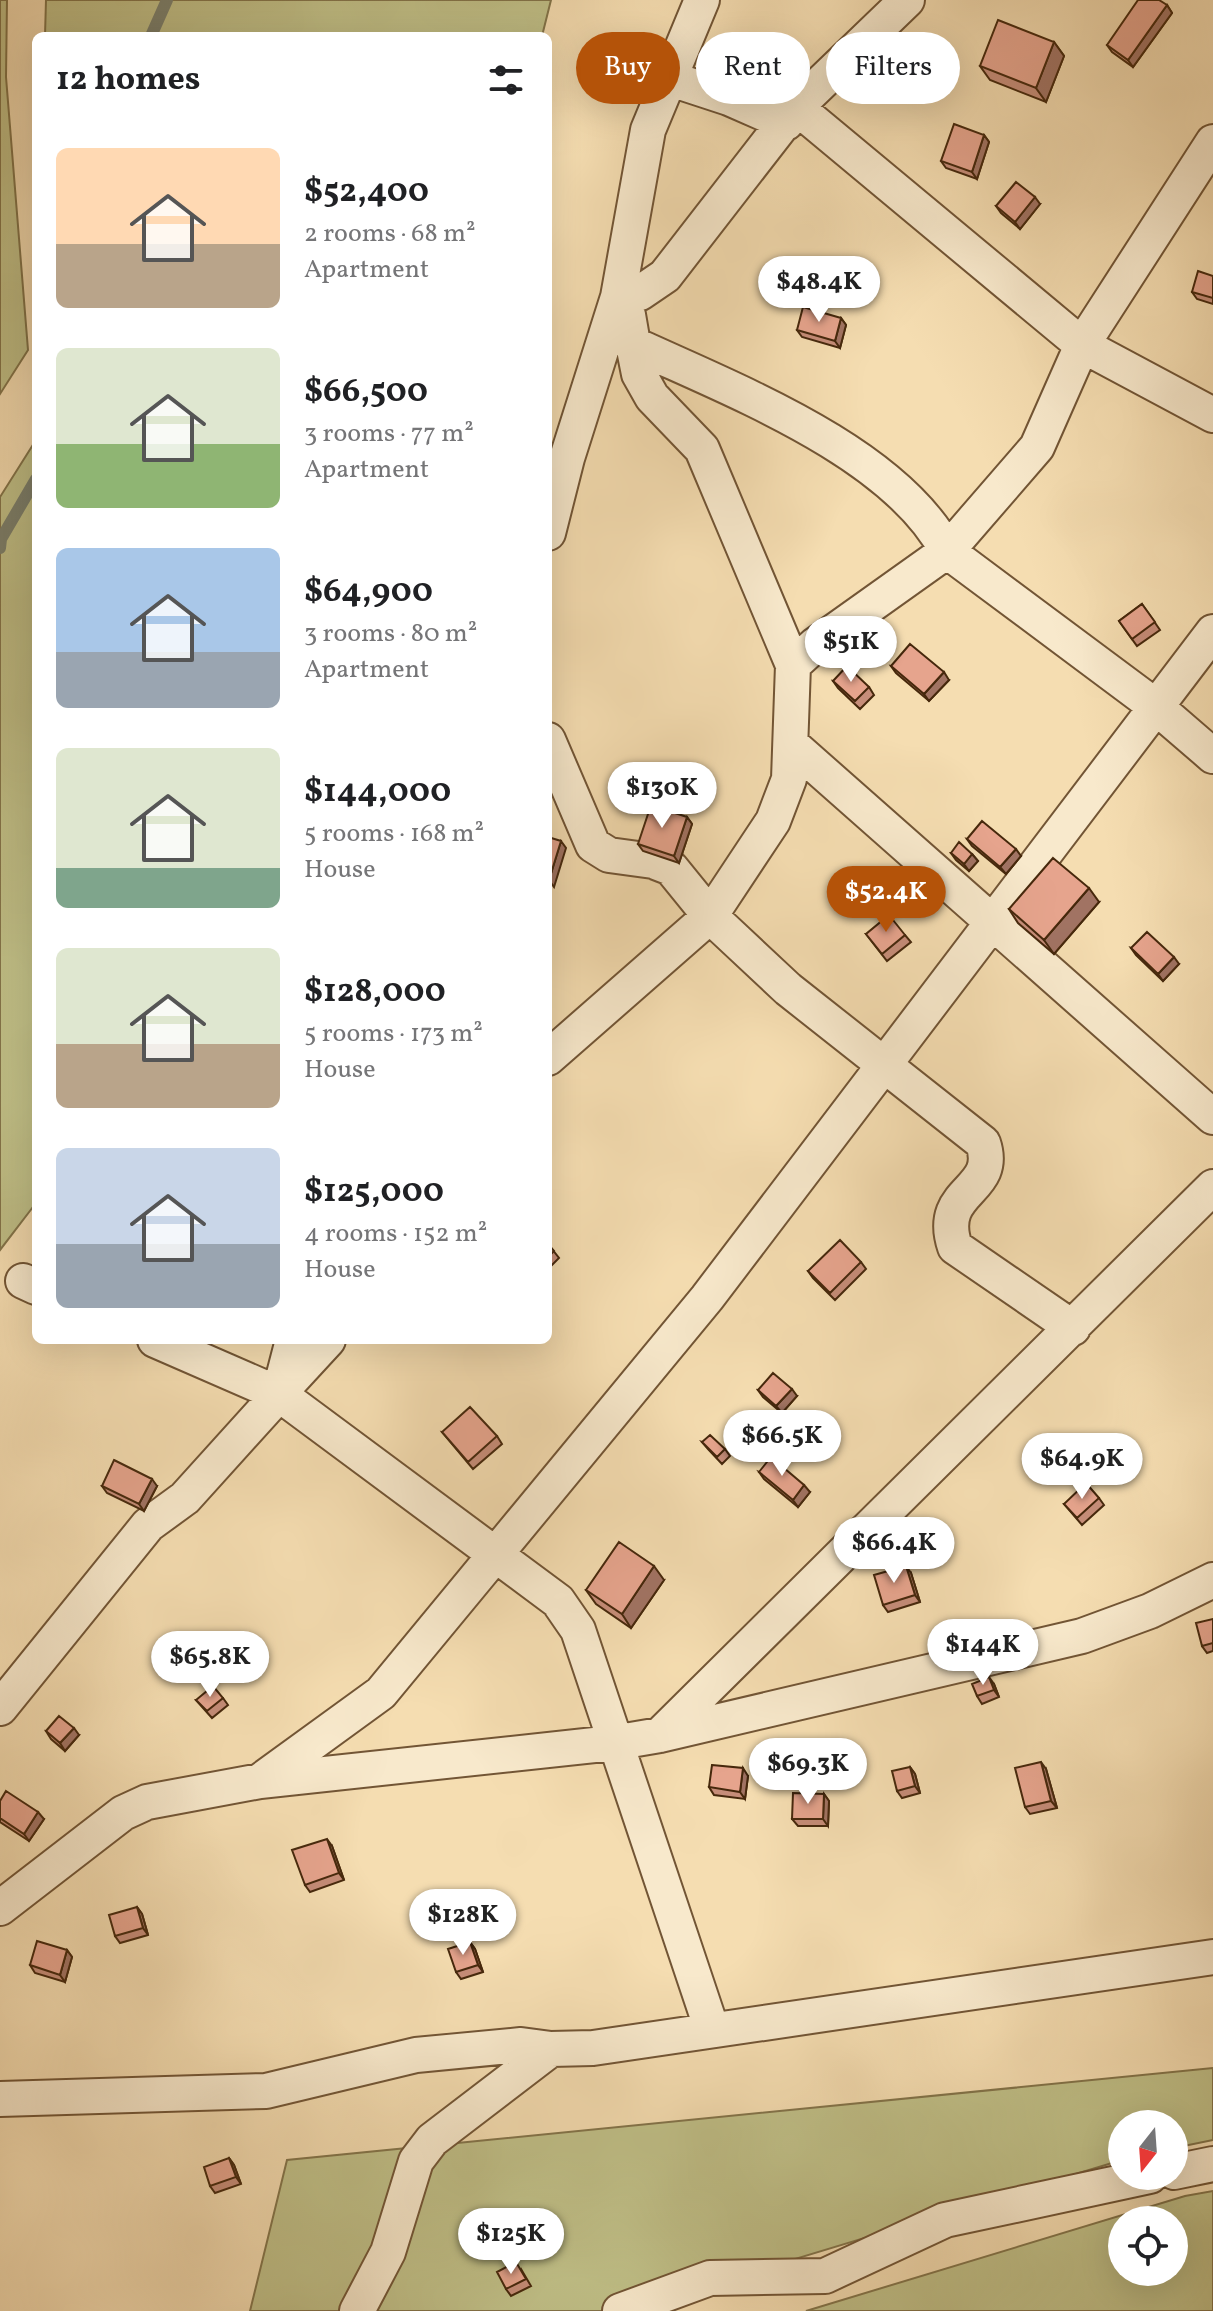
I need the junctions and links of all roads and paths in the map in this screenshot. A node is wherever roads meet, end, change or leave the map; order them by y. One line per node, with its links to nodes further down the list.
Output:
1 (702, 0): 3 (street)
2 (907, 0): 6 (street)
3 (680, 56)
4 (680, 82): 6 (street)
5 (660, 104): 8 (street)
6 (791, 115): 8 (street); 10 (street)
7 (1213, 142): 10 (street)
8 (618, 297): 9 (street); 12 (street)
9 (633, 344): 13 (street); 15 (street)
10 (1082, 345): 11 (street); 13 (street)
11 (1213, 415)
12 (552, 517)
13 (947, 551): 15 (street); 16 (street)
14 (1213, 632): 16 (street)
15 (793, 665): 17 (street)
16 (1155, 706): 19 (street); 21 (street)
17 (792, 745): 20 (street); 21 (street)
18 (552, 749): 20 (street)
19 (1213, 756)
20 (710, 916): 22 (street); 23 (street)
21 (990, 922): 23 (street); 24 (street)
22 (552, 1054)
23 (884, 1062): 26 (street); 31 (street)
24 (1213, 1117)
25 (1213, 1187): 26 (street)
26 (1073, 1328): 34 (street)
27 (164, 1344): 30 (street)
28 (292, 1344): 30 (street)
29 (324, 1344): 30 (street)
30 (279, 1394): 31 (street); 33 (street)
31 (494, 1555): 35 (street); 36 (street)
32 (1213, 1580): 34 (street)
33 (0, 1708)
34 (660, 1735): 35 (street)
35 (613, 1743): 36 (street); 39 (street)
36 (260, 1781): 37 (street)
37 (0, 1908)
38 (1213, 1957): 39 (street)
39 (712, 2030): 40 (street)
40 (551, 2049): 41 (street); 45 (street)
41 (0, 2099)
42 (1213, 2164): 43 (street)
43 (1188, 2169)
44 (1108, 2185): 46 (street)
45 (357, 2311)
46 (620, 2311)

